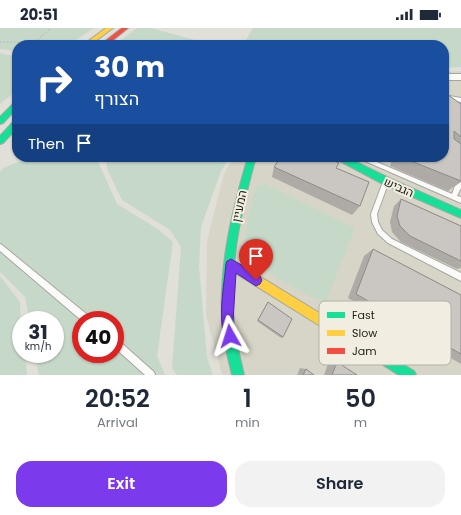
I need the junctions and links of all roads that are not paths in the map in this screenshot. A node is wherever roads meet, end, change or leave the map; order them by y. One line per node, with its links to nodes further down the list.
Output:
1 (110, 28): 3 (street)
2 (126, 28): 4 (street)
3 (93, 40)
4 (109, 40)
5 (449, 77): 6 (street)
6 (461, 77)
7 (449, 99): 8 (lane)
8 (461, 100)
9 (12, 109): 10 (street)
10 (0, 121)
11 (12, 128): 12 (street)
12 (0, 141)
13 (250, 162): 22 (street, המעיין)
14 (349, 162): 16 (street, הגביש)
15 (372, 162): 18 (lane)
16 (386, 181): 20 (street, הגביש); 23 (lane)
17 (461, 184): 18 (lane)
18 (454, 197): 19 (lane)
19 (461, 200)
20 (461, 214)
21 (0, 247): 24 (lane)
22 (231, 264): 25 (street); 29 (street, המעיין)
23 (461, 276)
24 (76, 311)
25 (319, 319)
26 (124, 351): 28 (lane)
27 (394, 365): 30 (street)
28 (151, 375)
29 (238, 375)
30 (410, 375)

